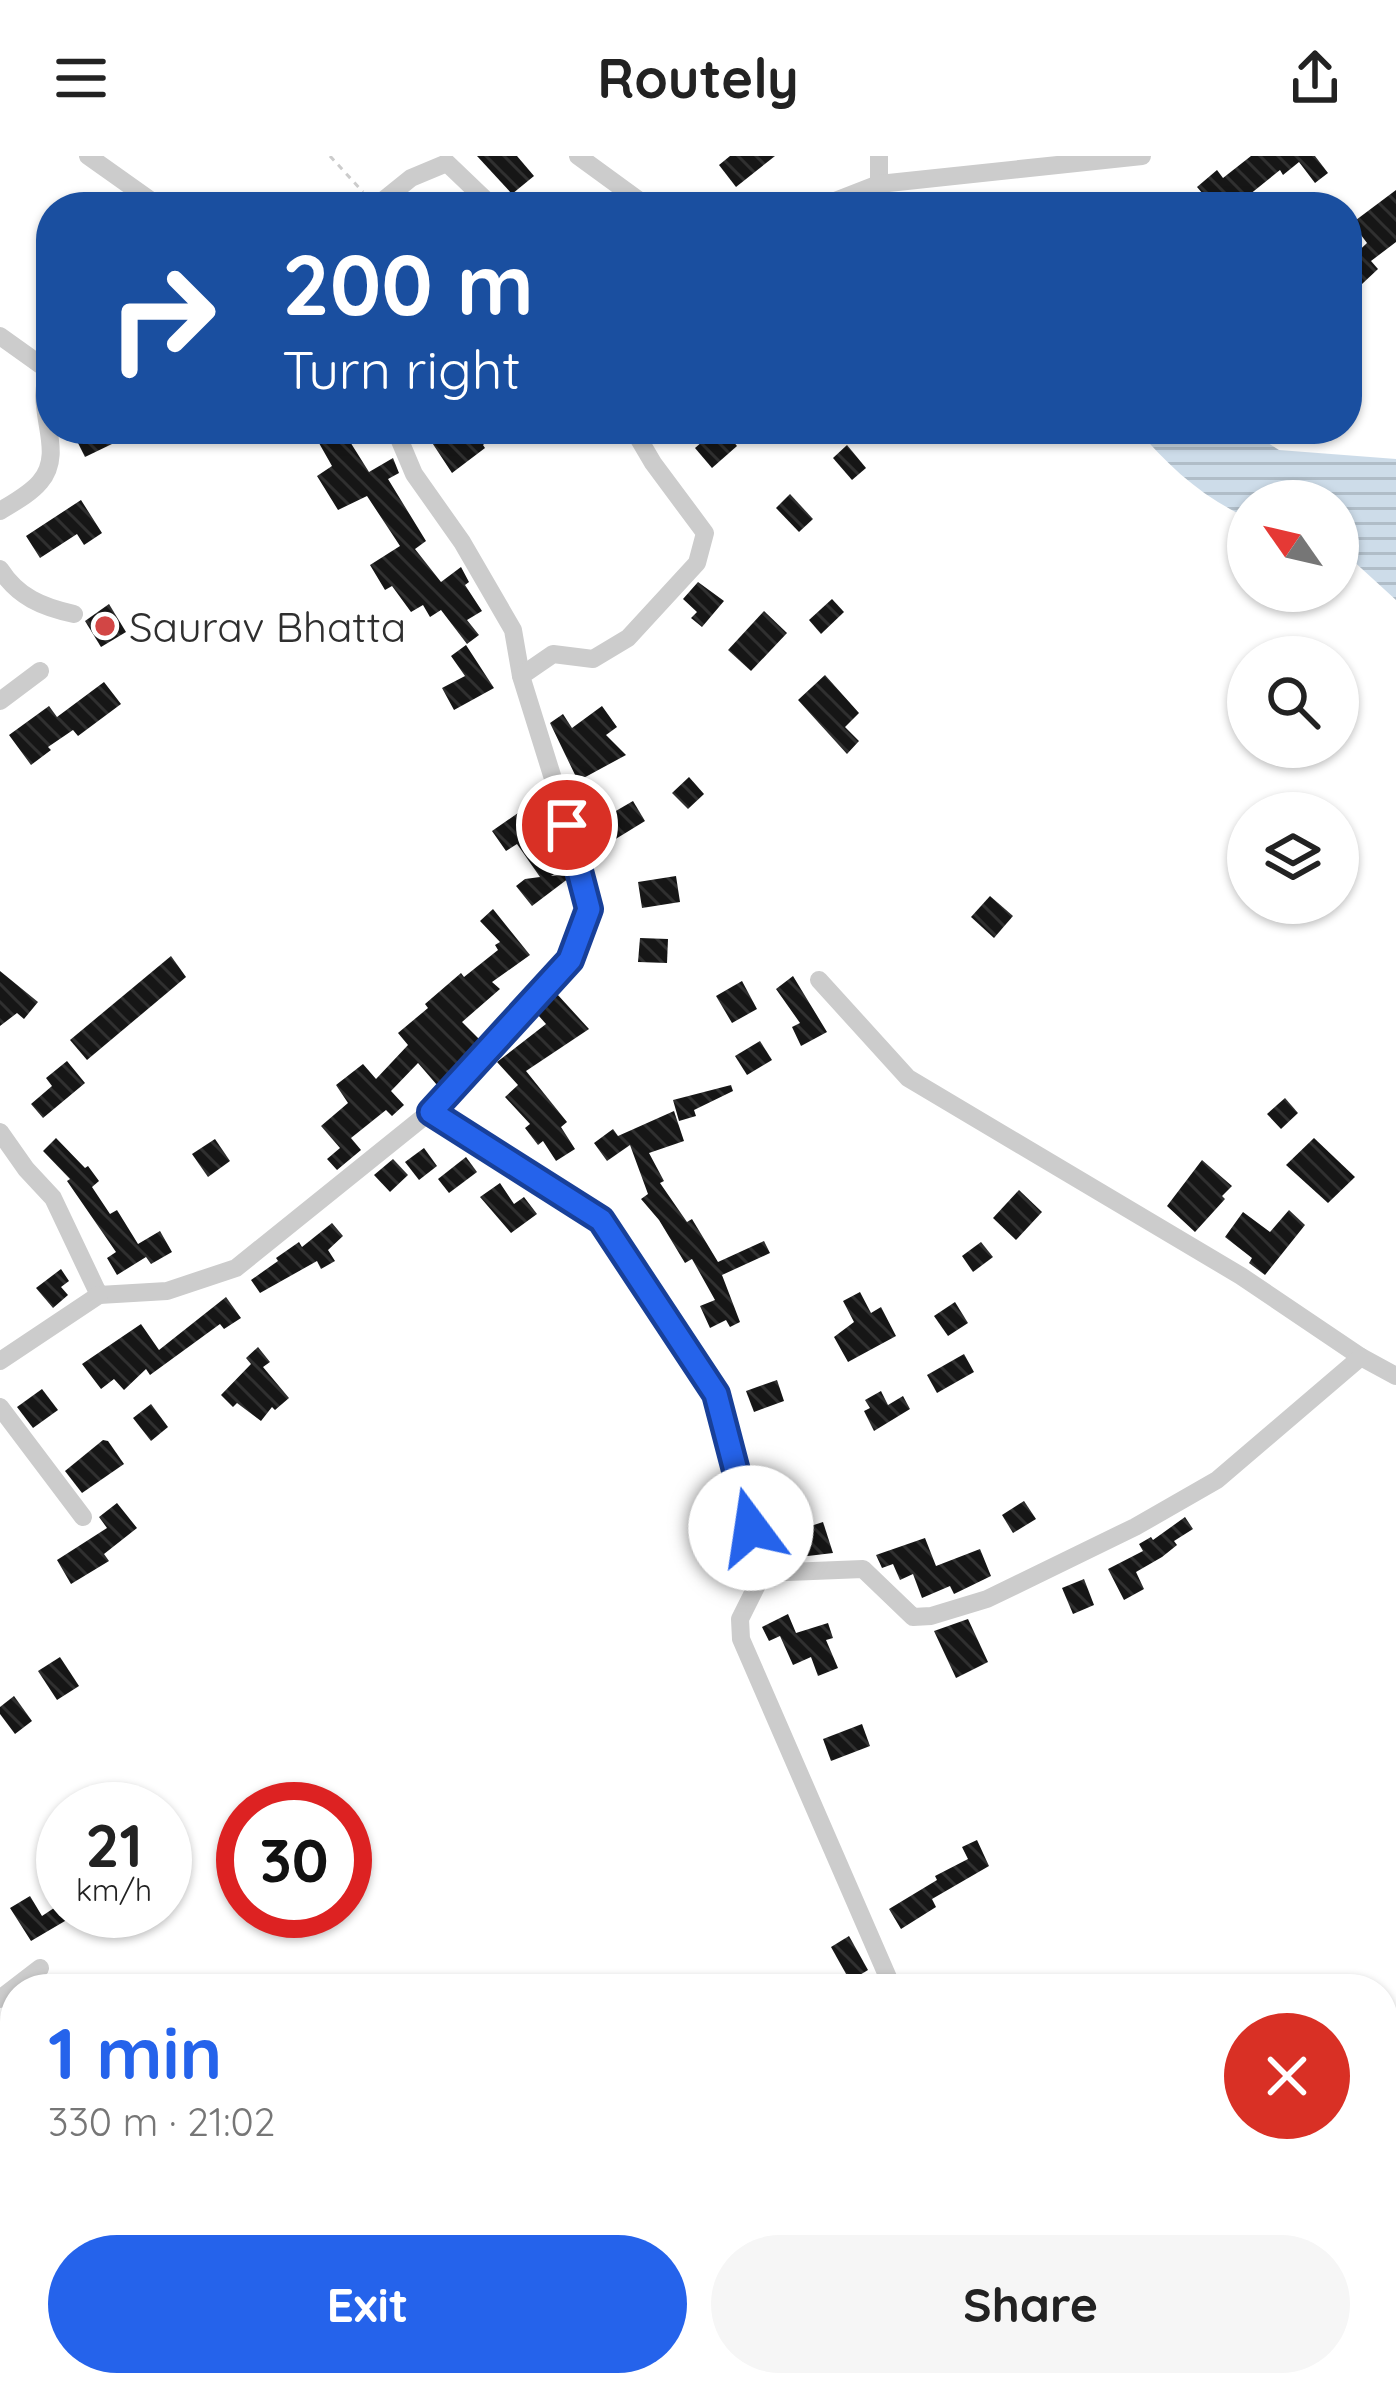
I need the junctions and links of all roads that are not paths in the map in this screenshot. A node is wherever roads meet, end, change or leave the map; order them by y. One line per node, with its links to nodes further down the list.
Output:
1 (88, 156): 7 (street)
2 (578, 156): 10 (street)
3 (879, 156): 6 (street)
4 (1142, 156): 6 (street)
5 (450, 159): 8 (street); 9 (street)
6 (879, 184): 11 (street)
7 (139, 192)
8 (394, 192)
9 (480, 192)
10 (627, 192)
11 (858, 192)
12 (0, 336): 13 (street)
13 (36, 360)
14 (51, 444): 17 (street)
15 (401, 444): 21 (street)
16 (641, 444): 21 (street)
17 (0, 511)
18 (0, 568): 19 (street)
19 (74, 614)
20 (40, 670): 22 (street)
21 (521, 676): 24 (street)
22 (0, 701)
23 (819, 980): 27 (street)
24 (431, 1112): 26 (street); 32 (street)
25 (0, 1132): 26 (street)
26 (99, 1294): 28 (street)
27 (1361, 1358): 29 (street); 32 (street)
28 (0, 1361)
29 (1396, 1376)
30 (0, 1407): 31 (street)
31 (83, 1516)
32 (763, 1574): 35 (street)
33 (40, 1969): 34 (street)
34 (34, 1974)
35 (886, 1974)

